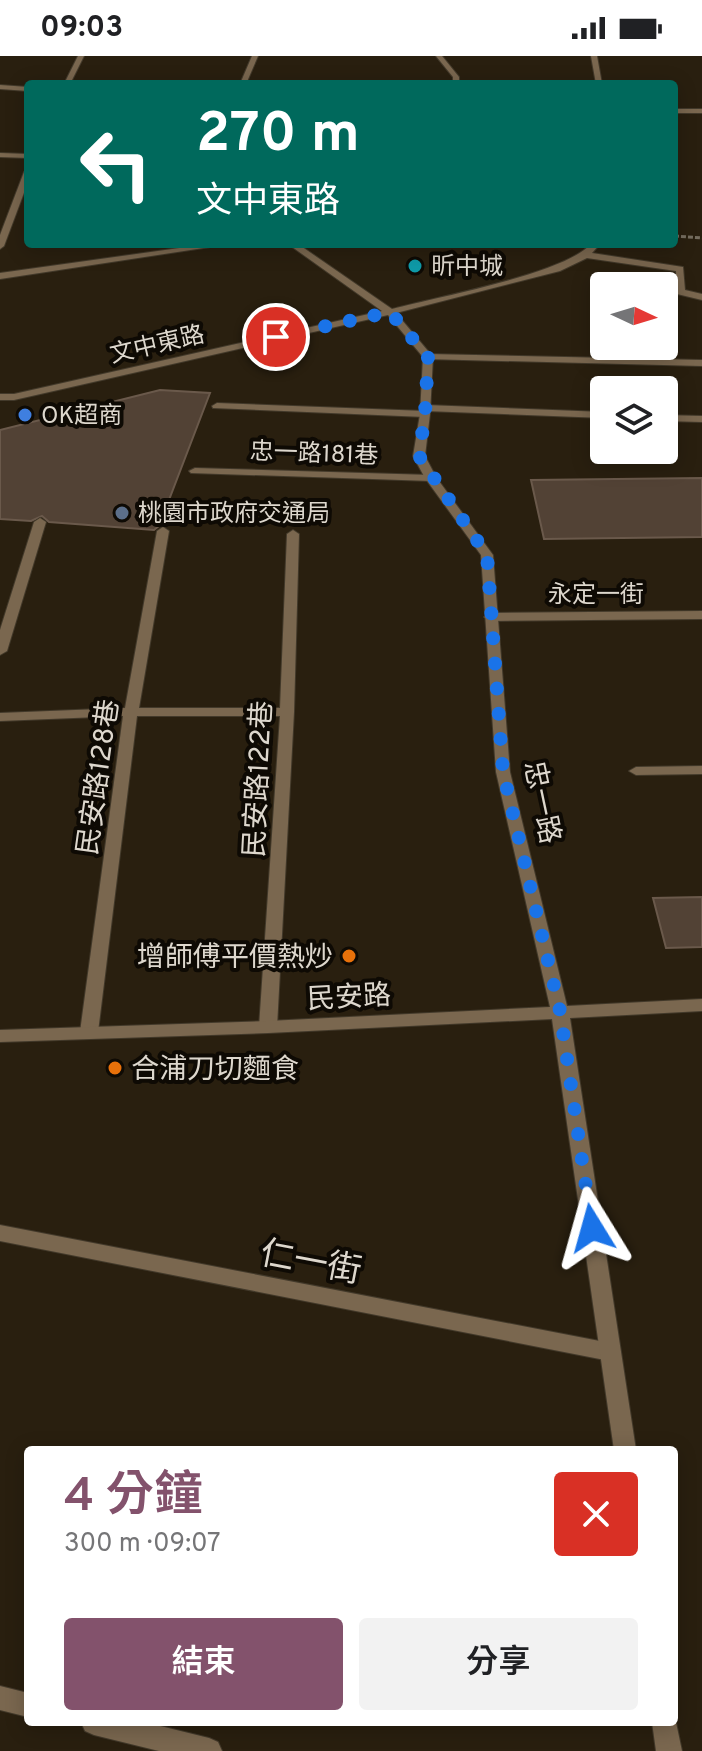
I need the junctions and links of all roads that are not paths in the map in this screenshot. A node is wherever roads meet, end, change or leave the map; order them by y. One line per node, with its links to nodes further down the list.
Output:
1 (81, 56): 5 (street)
2 (255, 56): 6 (street)
3 (439, 56): 7 (street)
4 (594, 56): 8 (street)
5 (69, 80)
6 (245, 80)
7 (456, 80)
8 (598, 80)
9 (0, 87): 10 (street)
10 (24, 89)
11 (678, 111): 12 (street)
12 (702, 111)
13 (0, 155): 14 (street)
14 (24, 156)
15 (24, 183): 16 (street)
16 (0, 246)
17 (198, 248): 21 (street)
18 (298, 248): 23 (street)
19 (592, 248): 20 (street, 文中東路)
20 (586, 255): 22 (street); 23 (street, 文中東路)
21 (0, 276)
22 (702, 297)
23 (390, 312): 24 (street); 26 (street, 文中東路)
24 (428, 357): 25 (street); 28 (street, 忠一路)
25 (702, 363)
26 (0, 397)
27 (217, 406): 28 (street)
28 (425, 411): 29 (street); 33 (street, 忠一路)
29 (590, 415)
30 (678, 418): 31 (street)
31 (702, 419)
32 (195, 471): 33 (street, 忠一路181巷)
33 (431, 478): 38 (street, 忠一路)
34 (40, 522): 39 (street)
35 (163, 531): 40 (street, 民安路128巷)
36 (293, 534): 41 (street, 民安路122巷)
37 (702, 615): 38 (street, 永定一街)
38 (490, 617): 46 (street, 忠一路)
39 (0, 651)
40 (131, 712): 41 (street); 42 (street); 48 (street, 民安路128巷)
41 (287, 712): 47 (street, 民安路122巷)
42 (0, 717)
43 (702, 770): 44 (street)
44 (636, 771)
45 (702, 1005): 46 (street, 民安路)
46 (560, 1011): 47 (street, 民安路); 51 (street, 忠一路)
47 (268, 1027): 48 (street, 民安路)
48 (89, 1032): 49 (street, 民安路)
49 (0, 1036)
50 (0, 1233): 51 (street, 仁一街)
51 (610, 1352): 52 (street, 忠一路)
52 (624, 1446)
53 (0, 1698): 54 (street)
54 (24, 1704)
55 (110, 1726): 57 (street)
56 (666, 1726): 58 (street)
57 (209, 1751)
58 (669, 1751)

